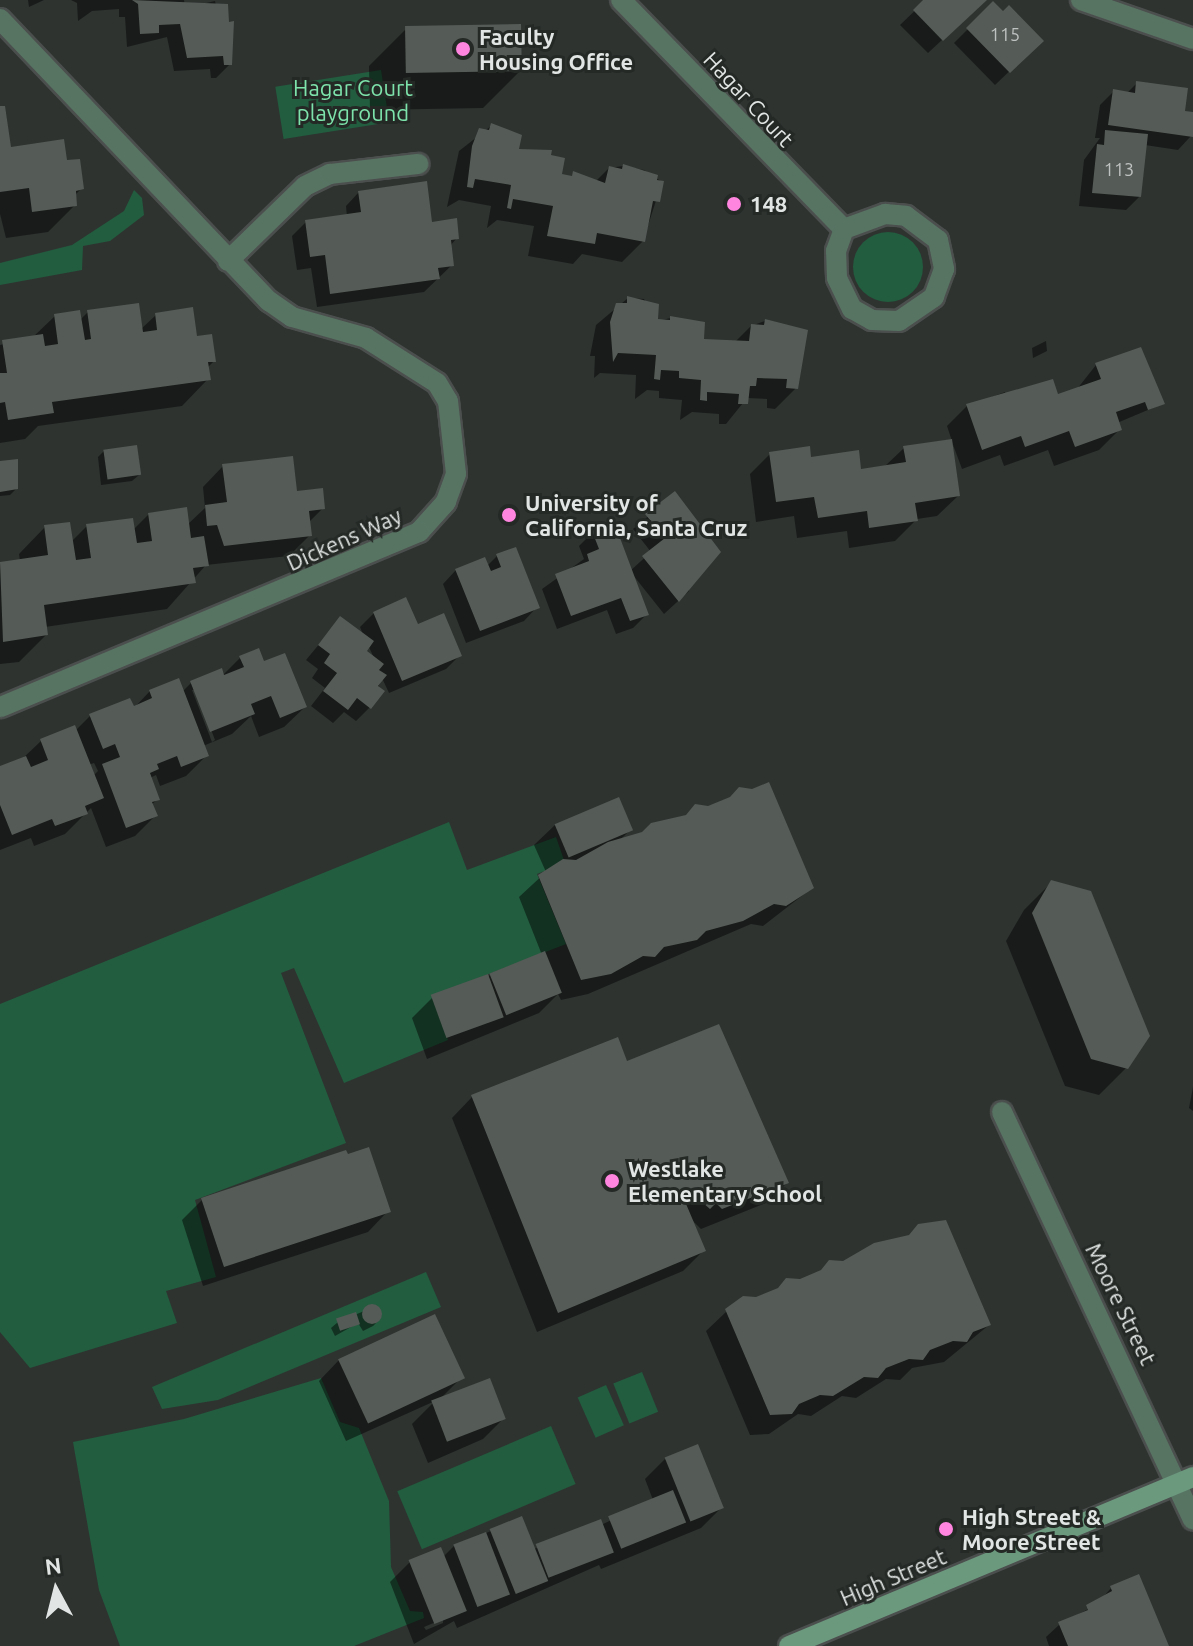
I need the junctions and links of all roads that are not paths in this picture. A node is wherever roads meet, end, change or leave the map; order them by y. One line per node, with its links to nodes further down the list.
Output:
1 (621, 0): 6 (street, Hagar Court)
2 (1081, 0): 4 (street)
3 (0, 19): 7 (street, Dickens Way)
4 (1193, 39)
5 (418, 164): 7 (street)
6 (844, 229): 6 (street)
7 (228, 261): 8 (street, Dickens Way)
8 (0, 707)
9 (1002, 1112): 10 (street, Moore Street)
10 (1186, 1481): 11 (street, Moore Street); 12 (main road, High Street)
11 (1193, 1519)
12 (789, 1646)

